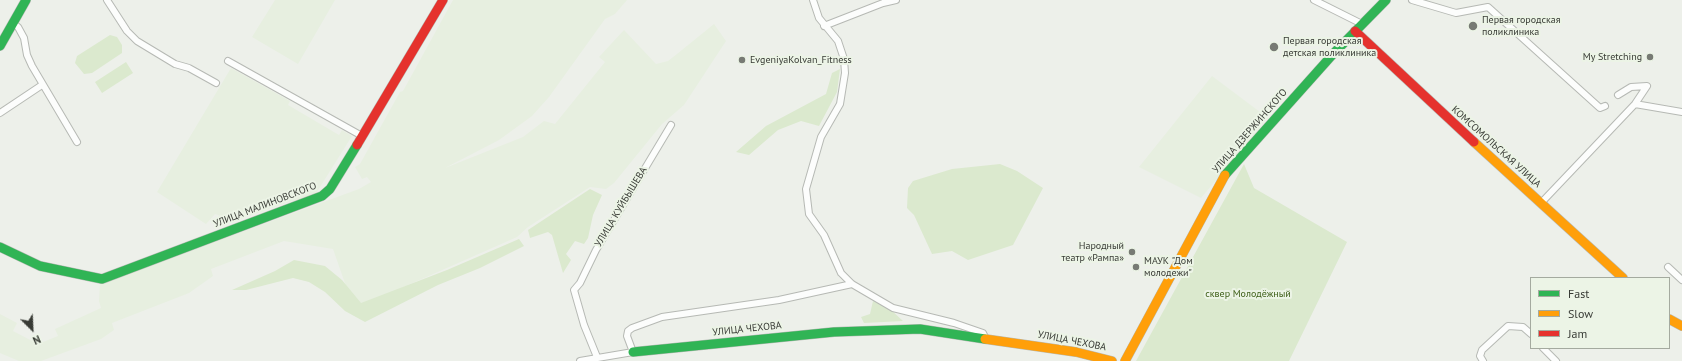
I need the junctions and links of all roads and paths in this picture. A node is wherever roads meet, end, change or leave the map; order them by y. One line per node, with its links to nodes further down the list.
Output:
1 (26, 0): 9 (street)
2 (107, 0): 15 (street)
3 (443, 0): 23 (street, УЛИЦА МАЛИНОВСКОГО)
4 (813, 0): 11 (street)
5 (896, 0): 11 (street)
6 (1314, 0): 10 (street)
7 (1386, 0): 10 (street, УЛИЦА ДЗЕРЖИНСКОГО)
8 (1412, 0): 19 (street)
9 (13, 23): 13 (street); 16 (street)
10 (1362, 24): 12 (street, УЛИЦА ДЗЕРЖИНСКОГО)
11 (824, 26): 30 (street)
12 (1355, 31): 25 (street, КОМСОМОЛЬСКАЯ УЛИЦА); 41 (street, УЛИЦА ДЗЕРЖИНСКОГО)
13 (0, 46)
14 (228, 61): 23 (street)
15 (216, 82)
16 (42, 85): 21 (street); 24 (street)
17 (1618, 95): 18 (street)
18 (1635, 104): 20 (street); 25 (street)
19 (1605, 106)
20 (1682, 112)
21 (0, 113)
22 (671, 125): 37 (street, УЛИЦА КУЙБЫШЕВА)
23 (362, 136): 26 (street, УЛИЦА МАЛИНОВСКОГО)
24 (77, 142)
25 (1541, 203): 28 (street, КОМСОМОЛЬСКАЯ УЛИЦА)
26 (0, 247)
27 (1668, 266): 29 (street)
28 (1623, 277)
29 (1682, 280)
30 (852, 284): 34 (street); 36 (street)
31 (1670, 320): 32 (street)
32 (1682, 326)
33 (1530, 333): 42 (street)
34 (986, 337): 36 (street, УЛИЦА ЧЕХОВА); 38 (street, УЛИЦА ЧЕХОВА)
35 (1544, 349): 39 (street)
36 (633, 352): 37 (street)
37 (597, 357): 40 (street)
38 (1108, 360)
39 (1554, 360)
40 (580, 361)
41 (1125, 361)
42 (1483, 361)

